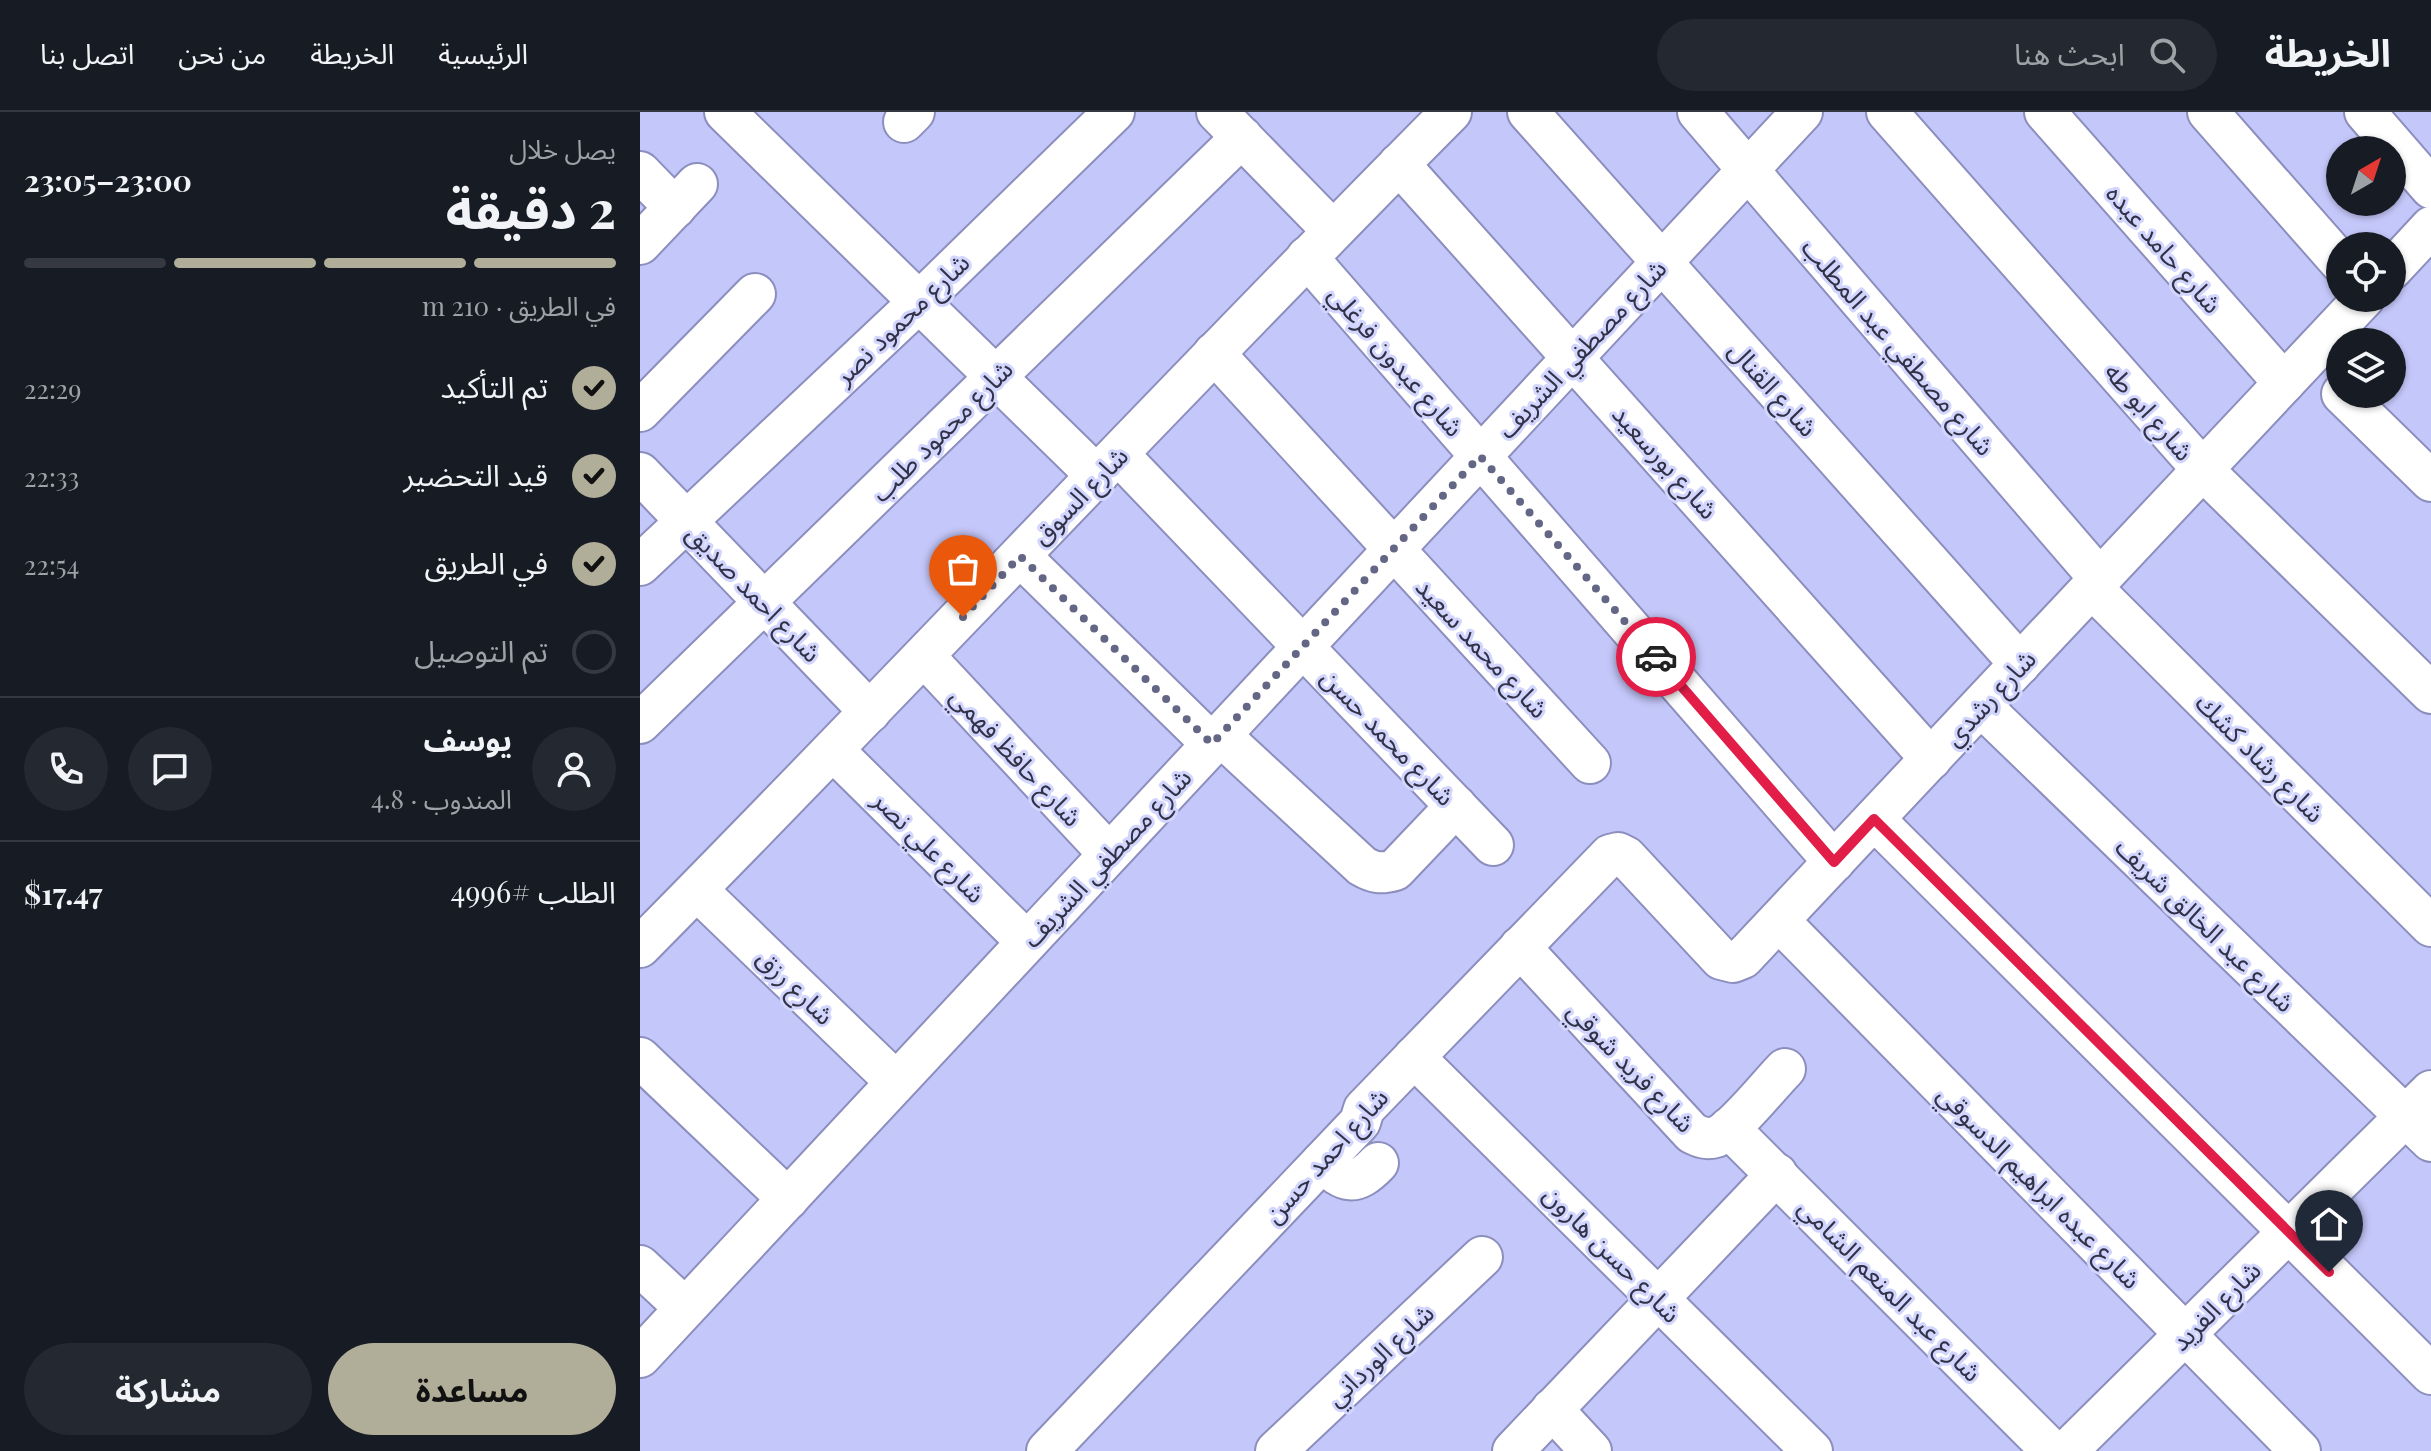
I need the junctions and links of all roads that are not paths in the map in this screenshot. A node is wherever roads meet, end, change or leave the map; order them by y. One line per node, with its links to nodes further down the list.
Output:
1 (725, 112): 23 (street, شارع محمد حسن)
2 (1114, 112): 23 (street, شارع محمود نصر)
3 (1451, 112): 12 (street, شارع السوق)
4 (1528, 112): 21 (street, شارع القنال)
5 (1698, 112): 13 (street, شارع مصطفي عبد المطلب)
6 (1802, 112): 13 (street, شارع مصطفي الشريف)
7 (1887, 112): 34 (street, شارع ابو طه)
8 (2045, 112): 27 (street, شارع حامد عبده)
9 (2208, 112): 19 (street)
10 (2365, 112): 15 (street)
11 (1229, 125): 18 (street, شارع عبدون فرغلي); 28 (street, شارع محمود طلب)
12 (1399, 164): 18 (street, شارع السوق); 26 (street, شارع بورسعيد)
13 (1748, 170): 21 (street, شارع مصطفي الشريف); 41 (street, شارع مصطفي عبد المطلب)
14 (640, 172): 17 (street)
15 (2431, 188)
16 (2431, 227): 20 (street)
17 (640, 244)
18 (1320, 244): 25 (street, شارع السوق); 32 (street, شارع عبدون فرغلي)
19 (2326, 246)
20 (2406, 254)
21 (1662, 262): 26 (street, شارع مصطفي الشريف); 45 (street, شارع القنال)
22 (755, 294): 31 (street)
23 (920, 301): 28 (street, شارع محمد حسن); 37 (street, شارع محمود نصر)
24 (2351, 312): 27 (street, شارع رشدي)
25 (1214, 353): 33 (street, شارع السوق); 38 (street, شارع محمد سعيد)
26 (1573, 357): 32 (street, شارع مصطفي الشريف); 52 (street, شارع بورسعيد)
27 (2296, 371): 29 (street, شارع حامد عبده); 34 (street, شارع رشدي)
28 (995, 375): 33 (street, شارع محمد حسن); 42 (street, شارع محمود طلب)
29 (2326, 386)
30 (2357, 408): 36 (street, شارع حامد عبده)
31 (640, 411)
32 (1480, 456): 38 (street, شارع مصطفي الشريف); 59 (street, شارع عبدون فرغلي)
33 (1107, 465): 39 (street, شارع السوق); 43 (street, شارع محمد حسن)
34 (2203, 470): 41 (street, شارع رشدي); 46 (street, شارع ابو طه)
35 (640, 473): 37 (street, شارع احمد صديق)
36 (2429, 476)
37 (686, 520): 40 (street, شارع محمود نصر); 42 (street, شارع احمد صديق)
38 (1394, 549): 43 (street, شارع مصطفي الشريف); 53 (street, شارع محمد سعيد)
39 (1020, 556): 44 (street, شارع السوق); 50 (street)
40 (640, 565)
41 (2096, 584): 45 (street, شارع رشدي); 62 (street, شارع رشاد كشك)
42 (765, 602): 48 (street, شارع احمد صديق); 49 (street, شارع محمود طلب)
43 (1303, 647): 50 (street, شارع مصطفي الشريف); 54 (street, شارع محمد حسن)
44 (925, 657): 48 (street, شارع السوق); 57 (street, شارع حافظ فهمي)
45 (2020, 664): 47 (street, شارع رشدي)
46 (2431, 693)
47 (1981, 706): 52 (street, شارع رشدي); 70 (street, شارع عبد الخالق شريف)
48 (870, 712): 51 (street, شارع السوق)
49 (640, 723)
50 (1216, 739): 54 (street); 57 (street, شارع مصطفي الشريف)
51 (834, 751): 60 (street, شارع السوق); 63 (street, شارع علي نصر)
52 (1931, 759): 55 (street, شارع رشدي)
53 (1590, 763)
54 (1456, 806): 56 (street, شارع محمد حسن)
55 (1874, 819): 59 (street, شارع رشدي); 76 (street)
56 (1493, 845)
57 (1109, 854): 63 (street, شارع مصطفي الشريف)
58 (1603, 860): 61 (street, شارع رشدي); 65 (street, شارع احمد حسن)
59 (1834, 862): 61 (street, شارع رشدي)
60 (697, 890): 64 (street, شارع السوق); 69 (street, شارع رزق)
61 (1779, 921): 81 (street, شارع عبده ابراهيم الدسوقي)
62 (2431, 926)
63 (1027, 942): 69 (street, شارع مصطفي الشريف)
64 (640, 947)
65 (1520, 947): 66 (street, شارع احمد حسن); 71 (street, شارع فريد شوقي)
66 (1414, 1057): 72 (street, شارع احمد حسن); 79 (street, شارع حسن هارون)
67 (640, 1058): 75 (street)
68 (1785, 1069): 71 (street, شارع فريد شوقي)
69 (896, 1082): 75 (street, شارع مصطفي الشريف)
70 (2422, 1116): 76 (street, شارع الفريد)
71 (1729, 1128): 74 (street, شارع عبد المنعم الشامي)
72 (1322, 1162): 73 (street); 85 (street, شارع احمد حسن)
73 (1378, 1163)
74 (1777, 1174): 79 (street); 90 (street, شارع عبد المنعم الشامي)
75 (788, 1199): 80 (street, شارع مصطفي الشريف)
76 (2289, 1232): 81 (street, شارع الفريد); 83 (street)
77 (1482, 1257): 86 (street, شارع الورداني)
78 (640, 1266): 80 (street)
79 (1659, 1298): 84 (street); 89 (street, شارع حسن هارون)
80 (685, 1308): 82 (street, شارع مصطفي الشريف)
81 (2185, 1334): 91 (street, شارع الفريد); 92 (street, شارع عبده ابراهيم الدسوقي)
82 (640, 1357)
83 (2431, 1374)
84 (1552, 1409): 87 (street); 88 (street)
85 (1047, 1451)
86 (1276, 1451)
87 (1513, 1451)
88 (1591, 1451)
89 (1812, 1451)
90 (2052, 1451)
91 (2067, 1451)
92 (2300, 1451)

